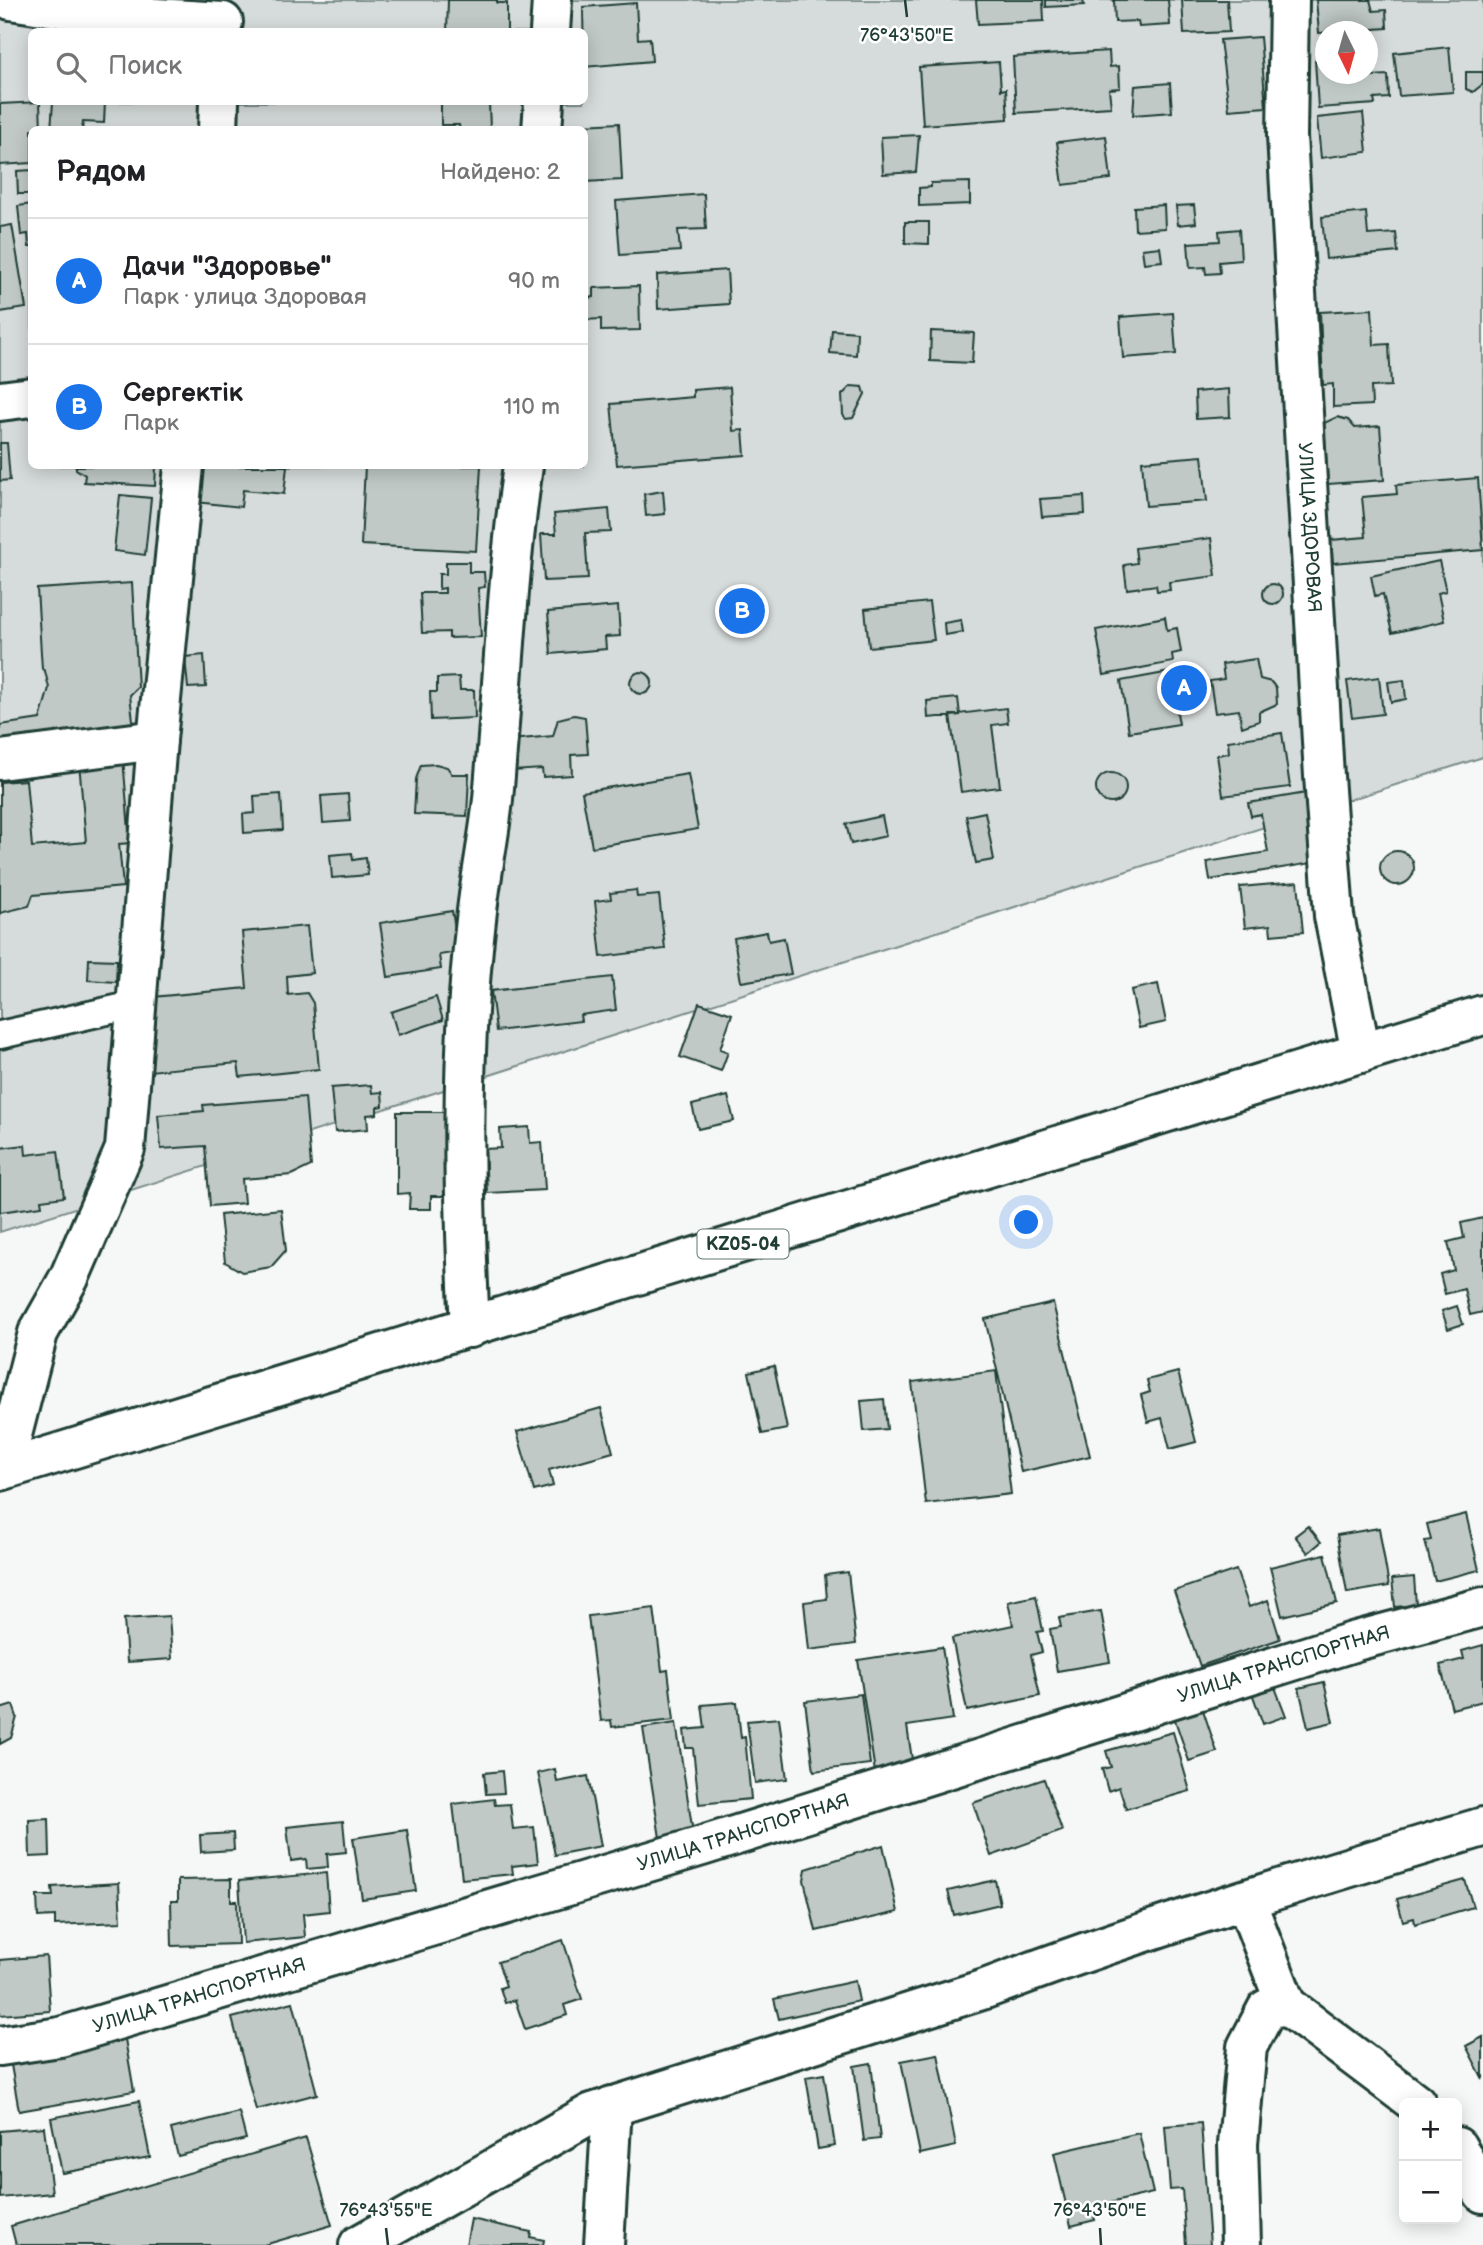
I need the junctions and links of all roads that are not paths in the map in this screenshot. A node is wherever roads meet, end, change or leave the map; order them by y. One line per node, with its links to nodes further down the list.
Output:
1 (11, 0): 4 (street)
2 (552, 0): 5 (street)
3 (1289, 0): 19 (street, УЛИЦА ЗДОРОВАЯ)
4 (223, 18)
5 (550, 28)
6 (219, 105): 8 (street)
7 (544, 105): 9 (street)
8 (218, 126)
9 (542, 126)
10 (28, 398): 11 (street)
11 (0, 401)
12 (184, 469): 14 (street)
13 (523, 469): 20 (street)
14 (157, 740): 15 (street); 16 (street)
15 (0, 760)
16 (138, 1004): 18 (lane); 21 (street)
17 (1483, 1015): 19 (street, KZ05-04)
18 (0, 1035)
19 (1361, 1053): 20 (street, KZ05-04)
20 (470, 1328): 21 (street, KZ05-04)
21 (1, 1471)
22 (1483, 1607): 26 (street, УЛИЦА ТРАНСПОРТНАЯ)
23 (1483, 1827): 24 (street)
24 (1246, 1901): 25 (street); 28 (street)
25 (1286, 2005): 27 (street); 33 (street)
26 (0, 2046)
27 (1409, 2098)
28 (612, 2106): 31 (street); 32 (street)
29 (1462, 2156): 30 (street)
30 (1483, 2193)
31 (359, 2245)
32 (604, 2245)
33 (1241, 2245)

